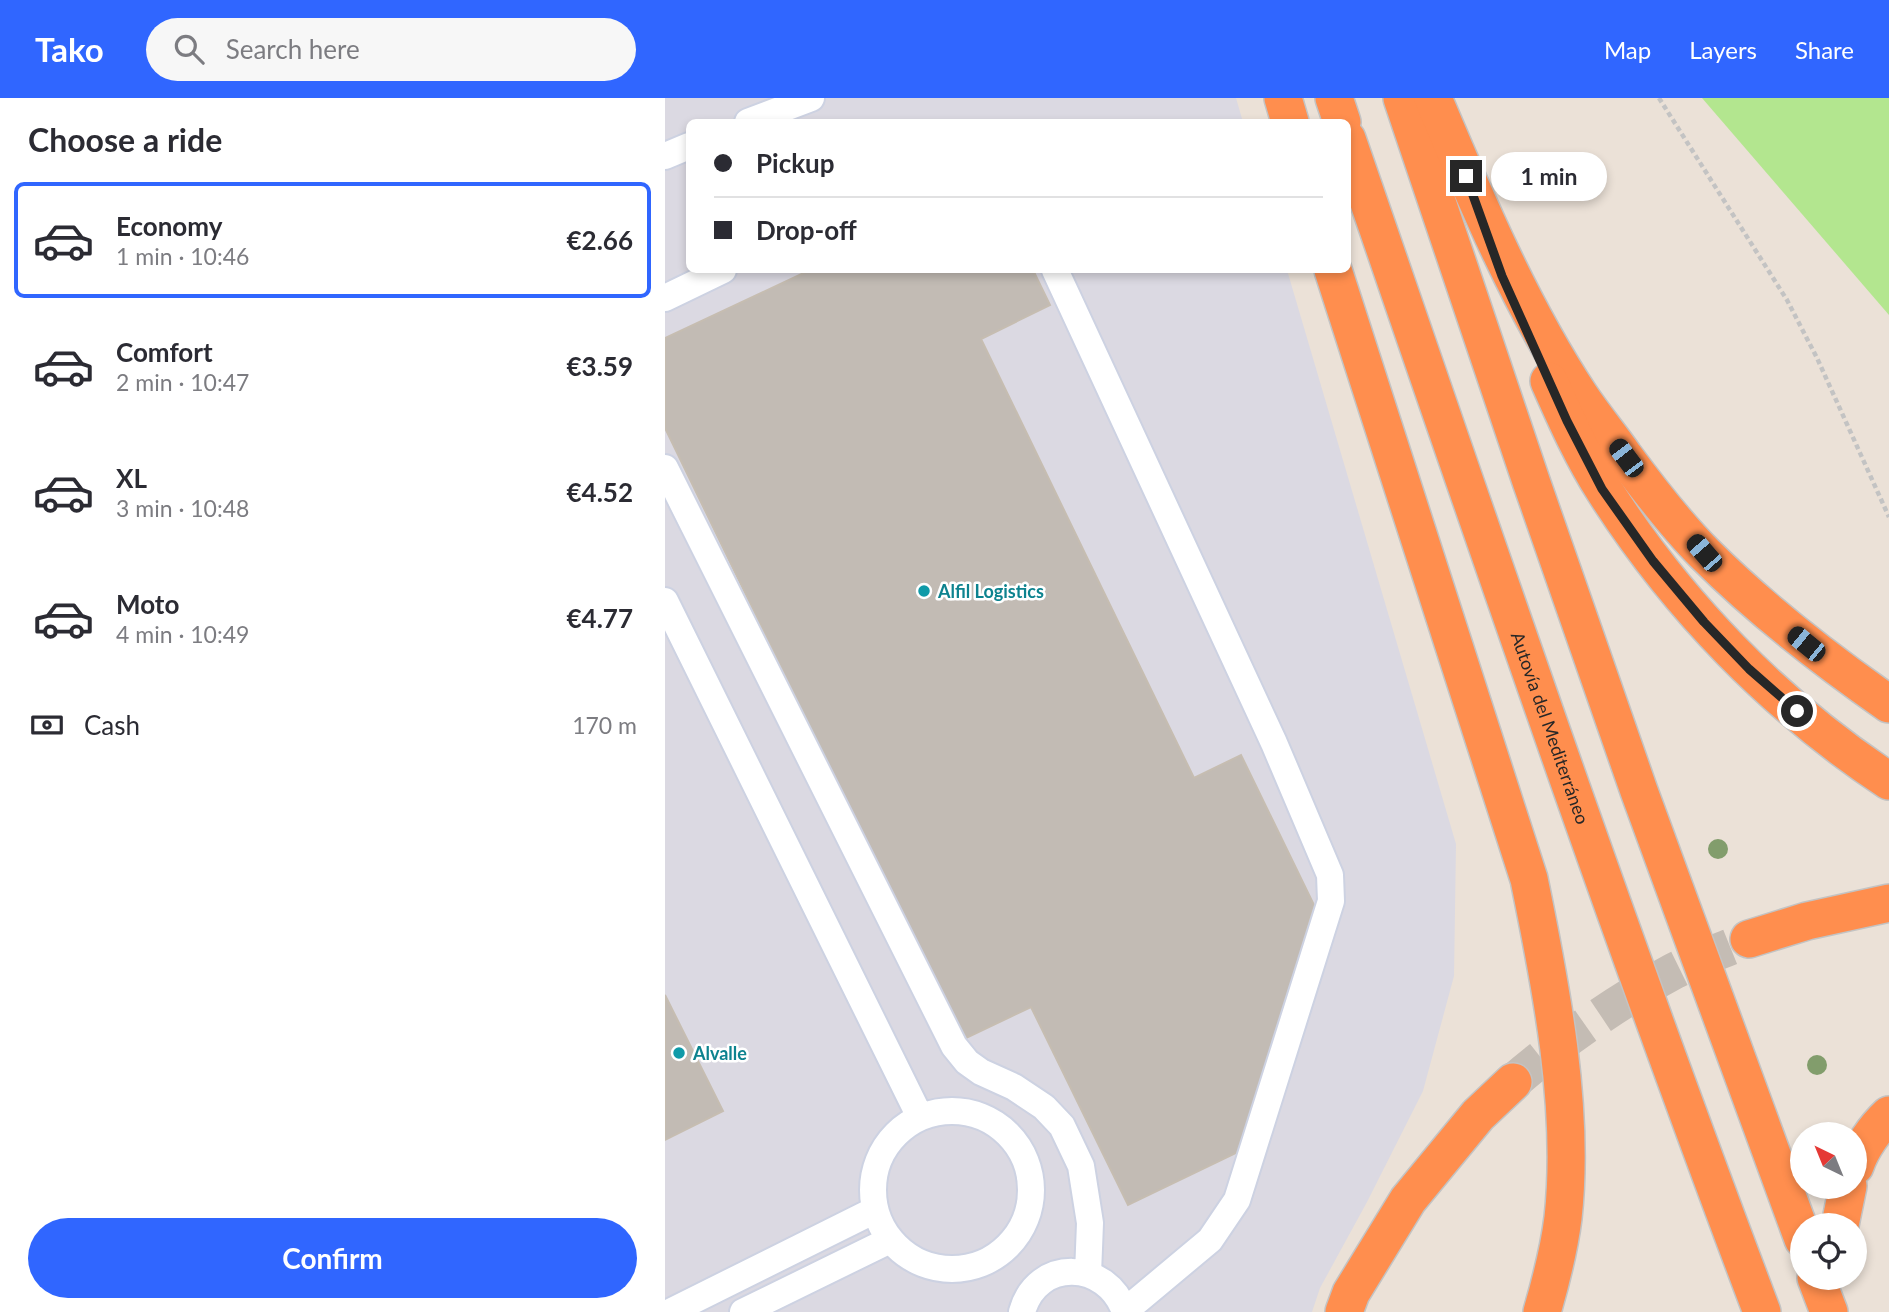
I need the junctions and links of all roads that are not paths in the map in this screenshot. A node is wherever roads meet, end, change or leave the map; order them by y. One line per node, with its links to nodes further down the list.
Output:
1 (811, 98): 6 (street)
2 (1283, 98): 7 (highway)
3 (1334, 98): 8 (highway)
4 (1402, 98): 28 (highway)
5 (1433, 98): 12 (highway)
6 (756, 119)
7 (1289, 119)
8 (1341, 119)
9 (686, 147): 11 (street)
10 (1351, 151): 39 (highway, Autovía del Mediterráneo)
11 (665, 156)
12 (1466, 176): 19 (highway); 20 (highway)
13 (717, 273): 16 (street)
14 (1056, 273): 33 (street)
15 (1334, 273): 38 (highway)
16 (665, 298)
17 (665, 468): 30 (street)
18 (665, 601): 25 (street)
19 (1889, 704)
20 (1889, 781)
21 (1889, 903): 22 (highway)
22 (1749, 939)
23 (1513, 1082): 37 (highway)
24 (1889, 1115): 26 (highway)
25 (920, 1117): 27 (street); 29 (street)
26 (1867, 1143)
27 (875, 1210): 29 (street); 34 (street)
28 (1793, 1213)
29 (890, 1240): 35 (street)
30 (1088, 1274): 33 (street); 36 (street)
31 (1821, 1290): 40 (highway)
32 (1839, 1290): 41 (highway)
33 (1125, 1311)
34 (670, 1312)
35 (743, 1312)
36 (1022, 1312)
37 (1344, 1312)
38 (1542, 1312)
39 (1762, 1312)
40 (1829, 1312)
41 (1838, 1312)

